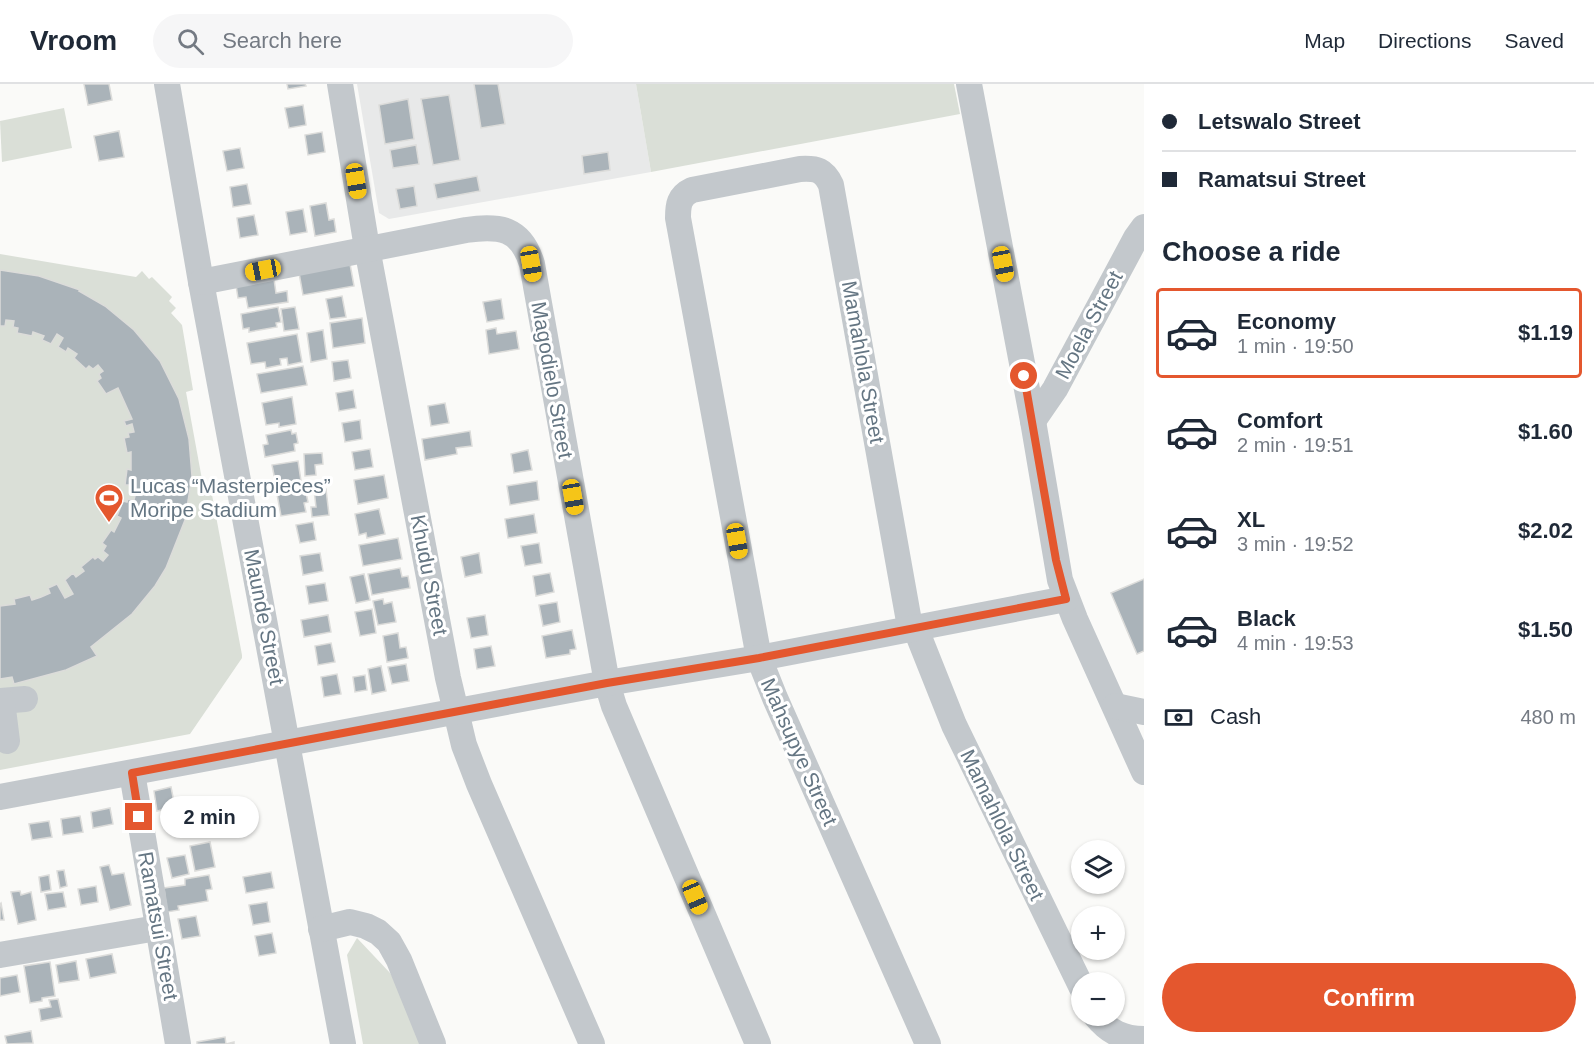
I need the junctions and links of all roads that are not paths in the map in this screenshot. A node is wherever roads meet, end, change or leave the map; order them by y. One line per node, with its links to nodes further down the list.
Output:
1 (167, 84): 7 (street, Maunde Street)
2 (340, 84): 6 (street, Khudu Street)
3 (969, 84): 8 (street)
4 (750, 179): 10 (street, Mamahlola Street); 11 (street, Mahsupye Street)
5 (1144, 227): 8 (street, Moela Street)
6 (367, 248): 7 (street, Magodielo Street); 12 (street, Magodielo Street); 15 (street, Khudu Street)
7 (201, 282): 18 (street, Maunde Street)
8 (1033, 421): 9 (street)
9 (1066, 599): 10 (street); 14 (street)
10 (913, 627): 11 (street); 25 (street, Mamahlola Street)
11 (759, 658): 12 (street); 33 (street, Mahsupye Street)
12 (607, 683): 15 (street); 32 (street, Magodielo Street)
13 (9, 700): 17 (street)
14 (1115, 706): 16 (street); 19 (street)
15 (455, 711): 18 (street); 31 (street, Khudu Street)
16 (1144, 712)
17 (7, 741)
18 (288, 744): 20 (street); 23 (street, Maunde Street)
19 (1144, 772)
20 (132, 773): 21 (street); 22 (street, Ramatsui Street)
21 (0, 797)
22 (158, 928): 24 (street); 28 (street, Ramatsui Street)
23 (321, 928): 29 (street, Maunde Street); 30 (street)
24 (0, 956)
25 (1074, 972)
26 (1105, 1026): 27 (street)
27 (1144, 1039)
28 (178, 1044)
29 (343, 1044)
30 (433, 1044)
31 (592, 1044)
32 (758, 1044)
33 (928, 1044)

